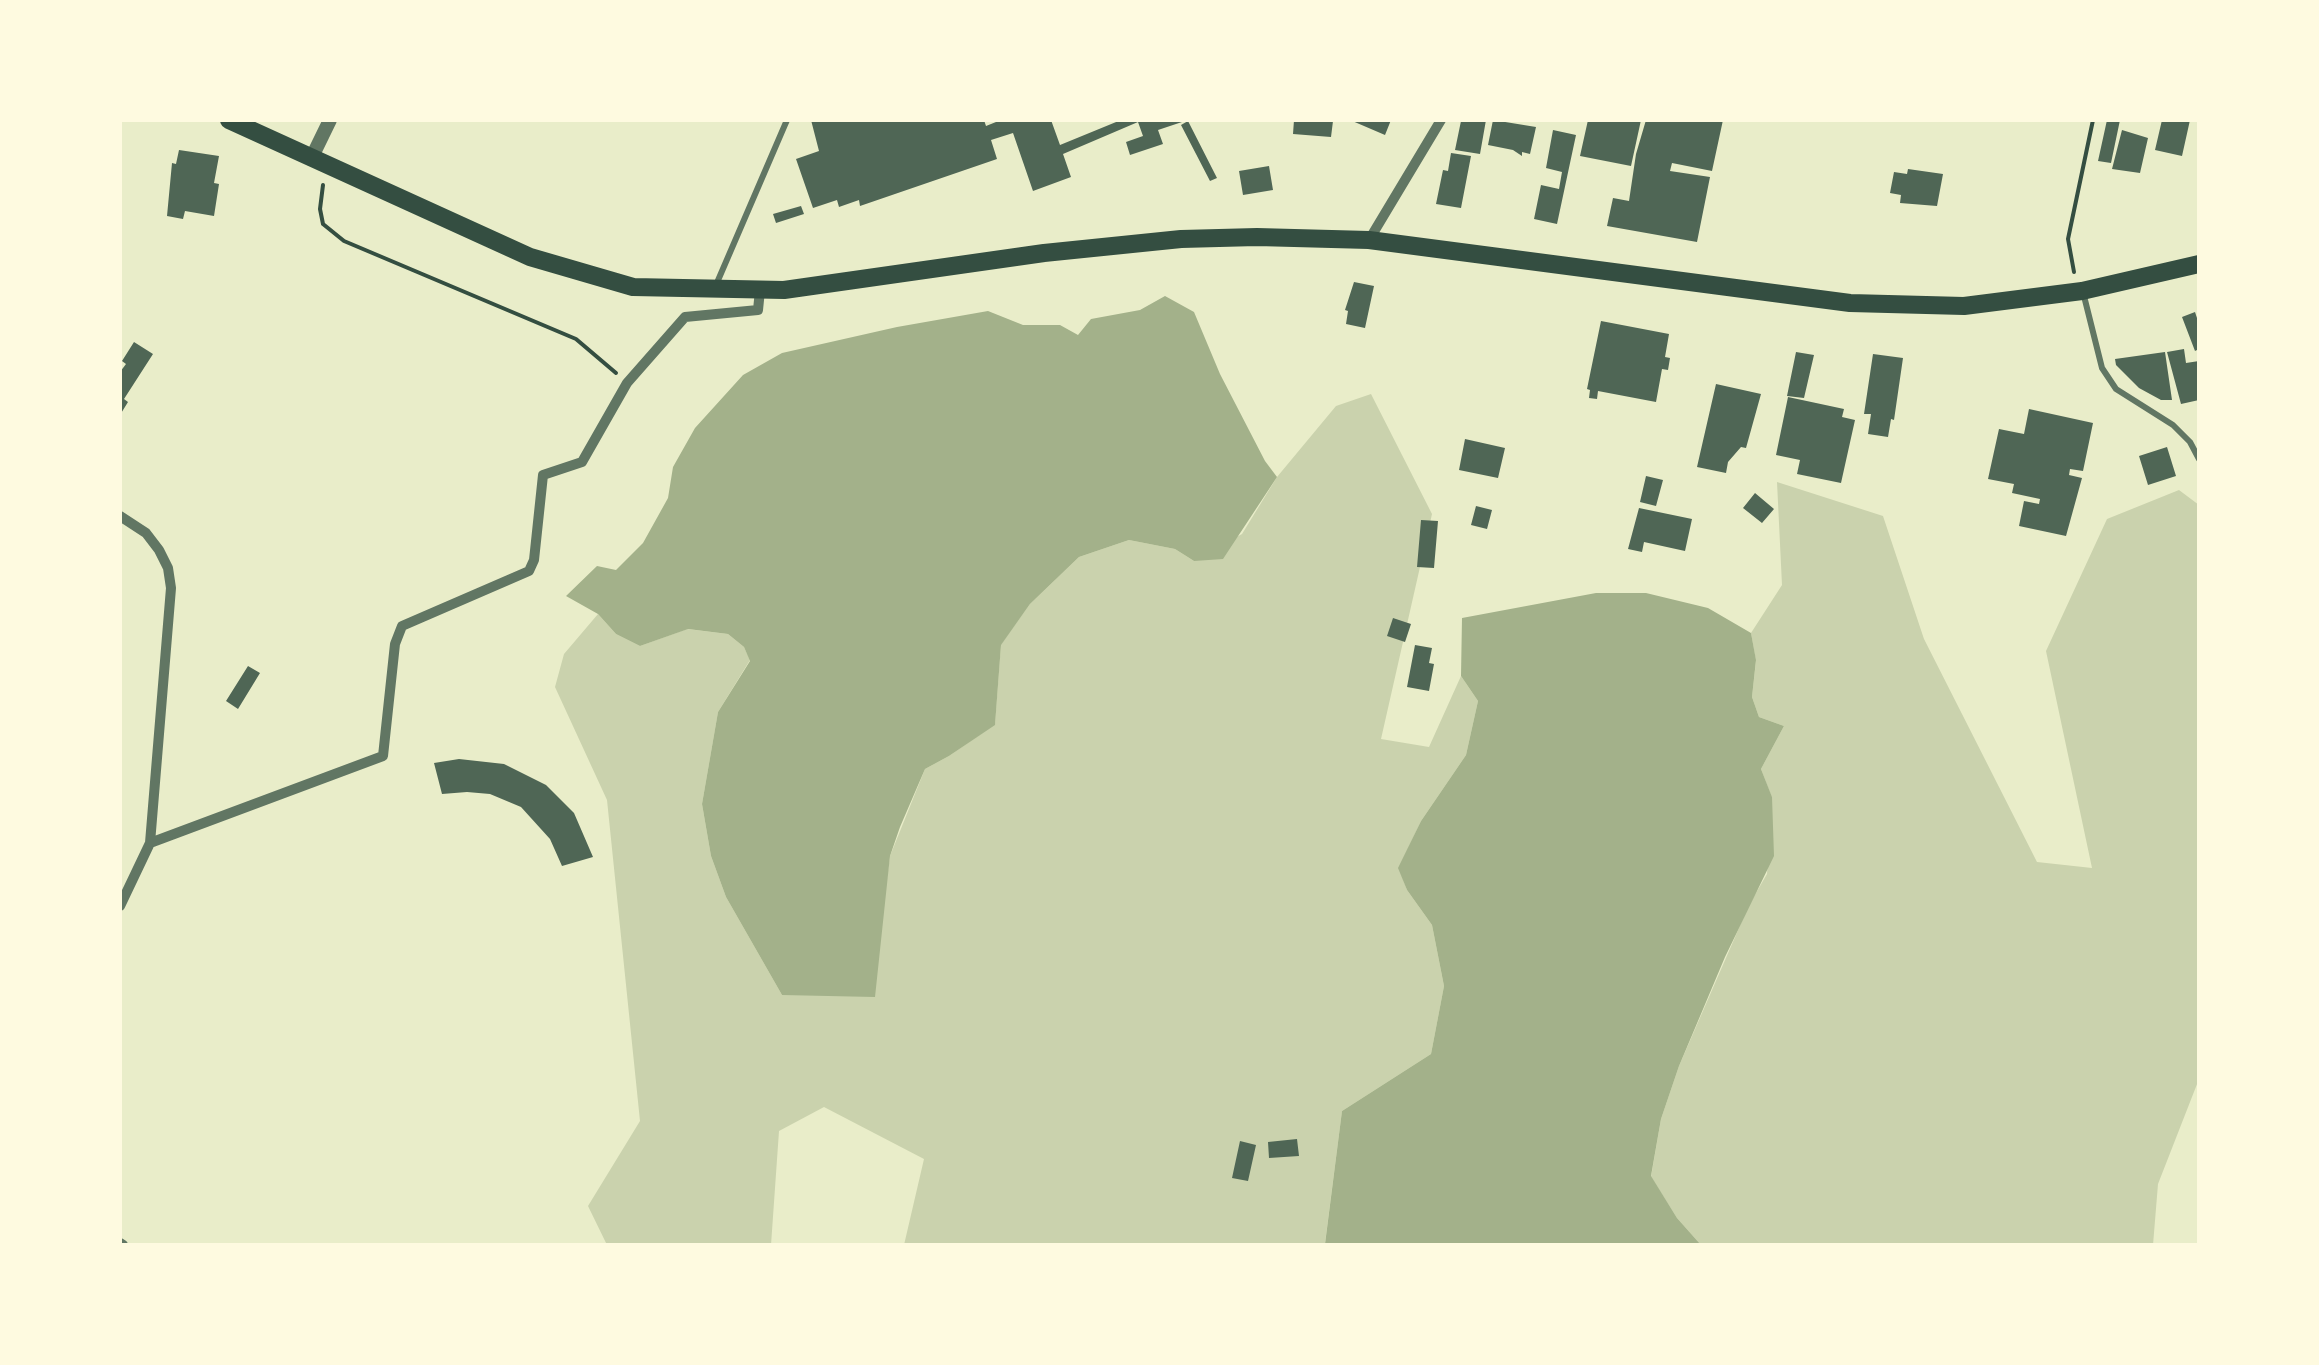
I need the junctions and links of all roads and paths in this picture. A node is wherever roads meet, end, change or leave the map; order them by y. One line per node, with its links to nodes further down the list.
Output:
1 (229, 120): 6 (main road)
2 (330, 120): 6 (street)
3 (787, 120): 9 (lane)
4 (1441, 120): 7 (street)
5 (2093, 120): 11 (path)
6 (319, 162): 9 (main road); 12 (path)
7 (1369, 240): 10 (main road); 11 (main road)
8 (2199, 264): 11 (main road)
9 (714, 290): 10 (main road)
10 (760, 290): 12 (street)
11 (2080, 291): 13 (lane)
12 (628, 383): 15 (street)
13 (2199, 458)
14 (120, 516): 15 (street)
15 (150, 843): 16 (street)
16 (120, 906)

